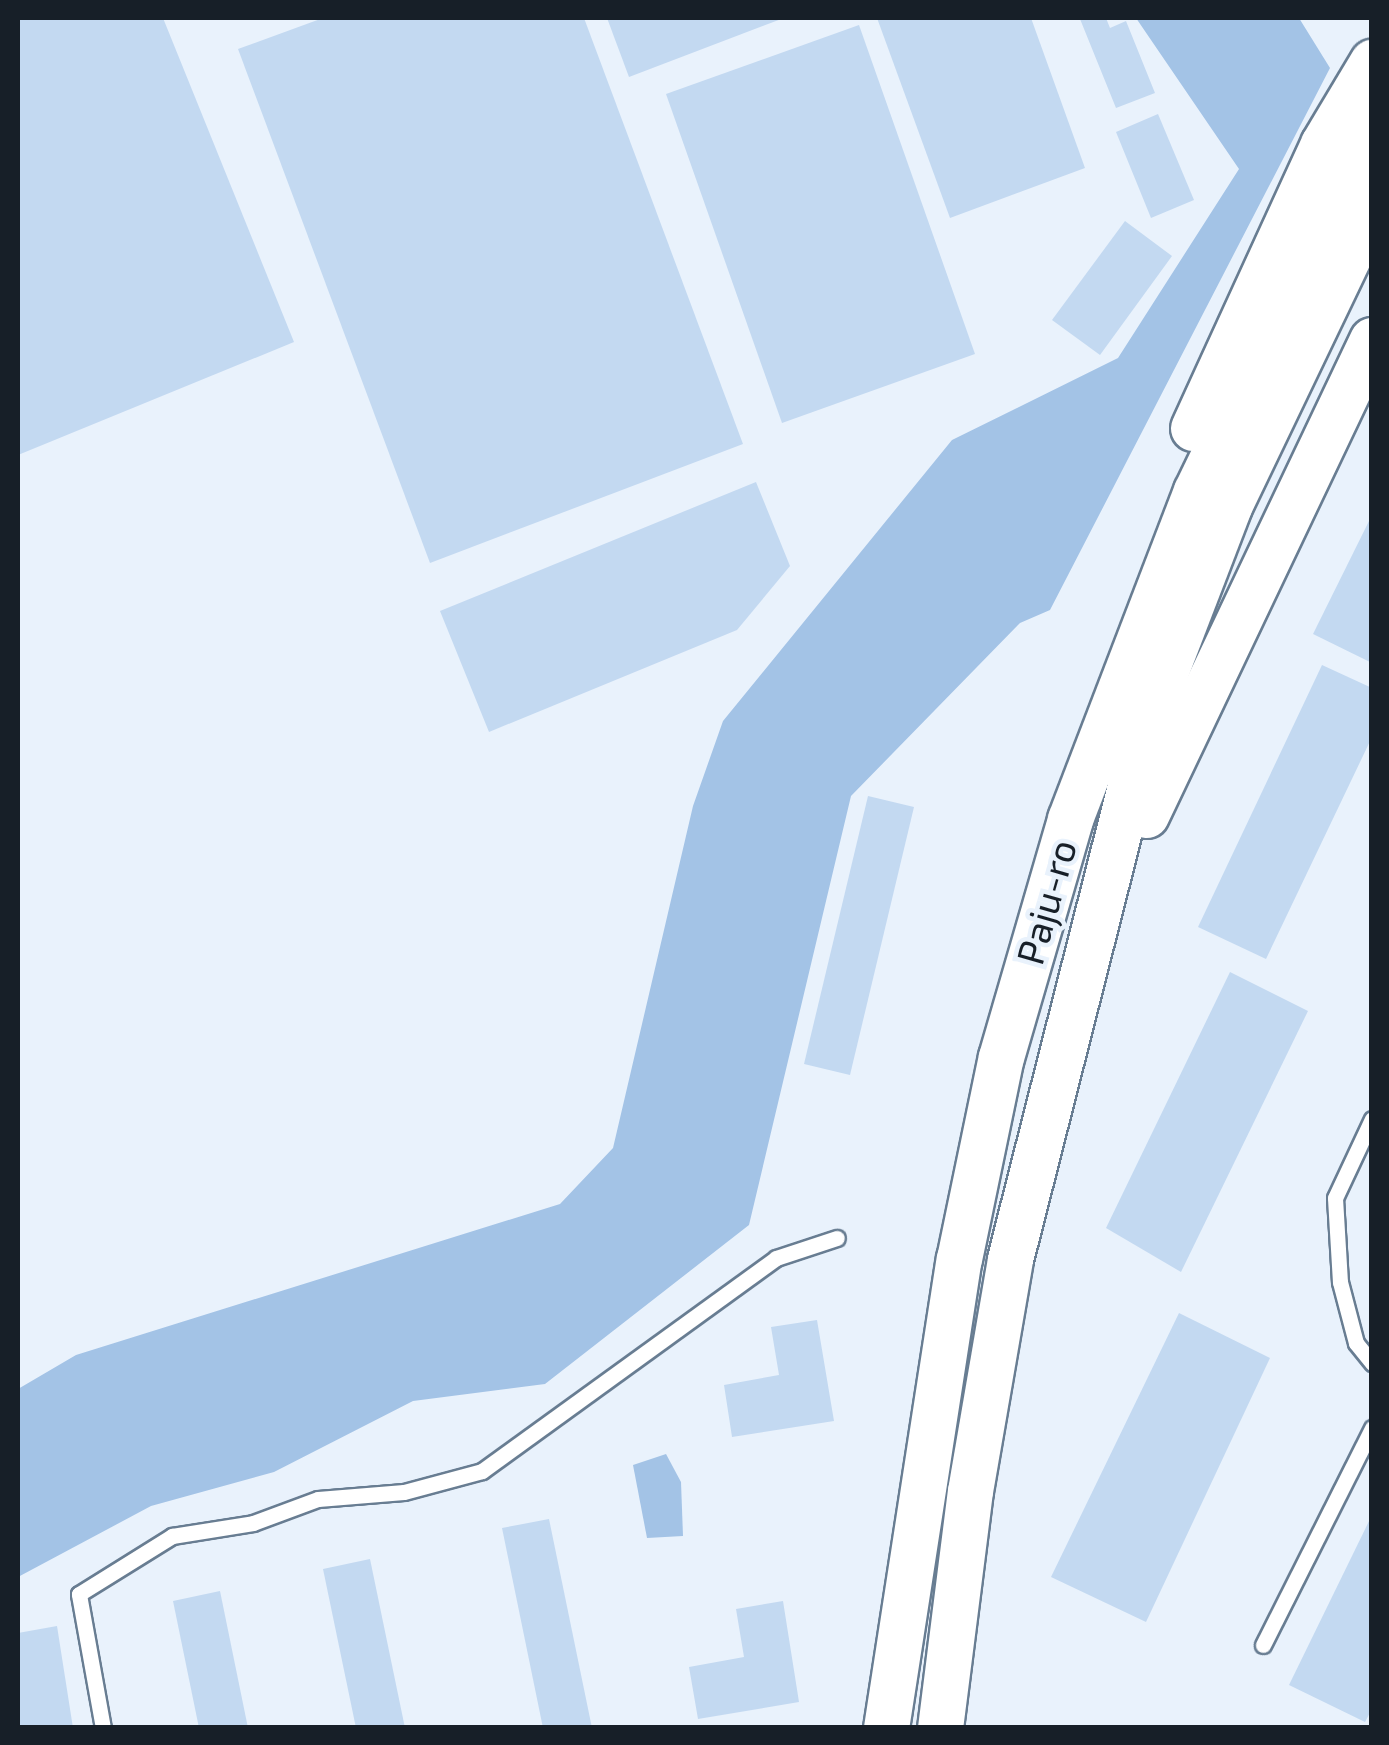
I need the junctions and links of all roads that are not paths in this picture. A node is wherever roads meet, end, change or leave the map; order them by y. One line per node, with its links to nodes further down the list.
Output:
1 (1372, 62): 5 (main road)
2 (1372, 126): 5 (main road, Paju-ro)
3 (1372, 207): 6 (main road, Paju-ro)
4 (1372, 340): 6 (main road)
5 (1002, 1057): 13 (main road, Paju-ro)
6 (1048, 1101): 14 (main road, Paju-ro)
7 (1372, 1119): 9 (lane)
8 (837, 1238): 12 (lane)
9 (1372, 1363)
10 (1372, 1428): 11 (lane)
11 (1263, 1645)
12 (103, 1728)
13 (886, 1728)
14 (940, 1728)

